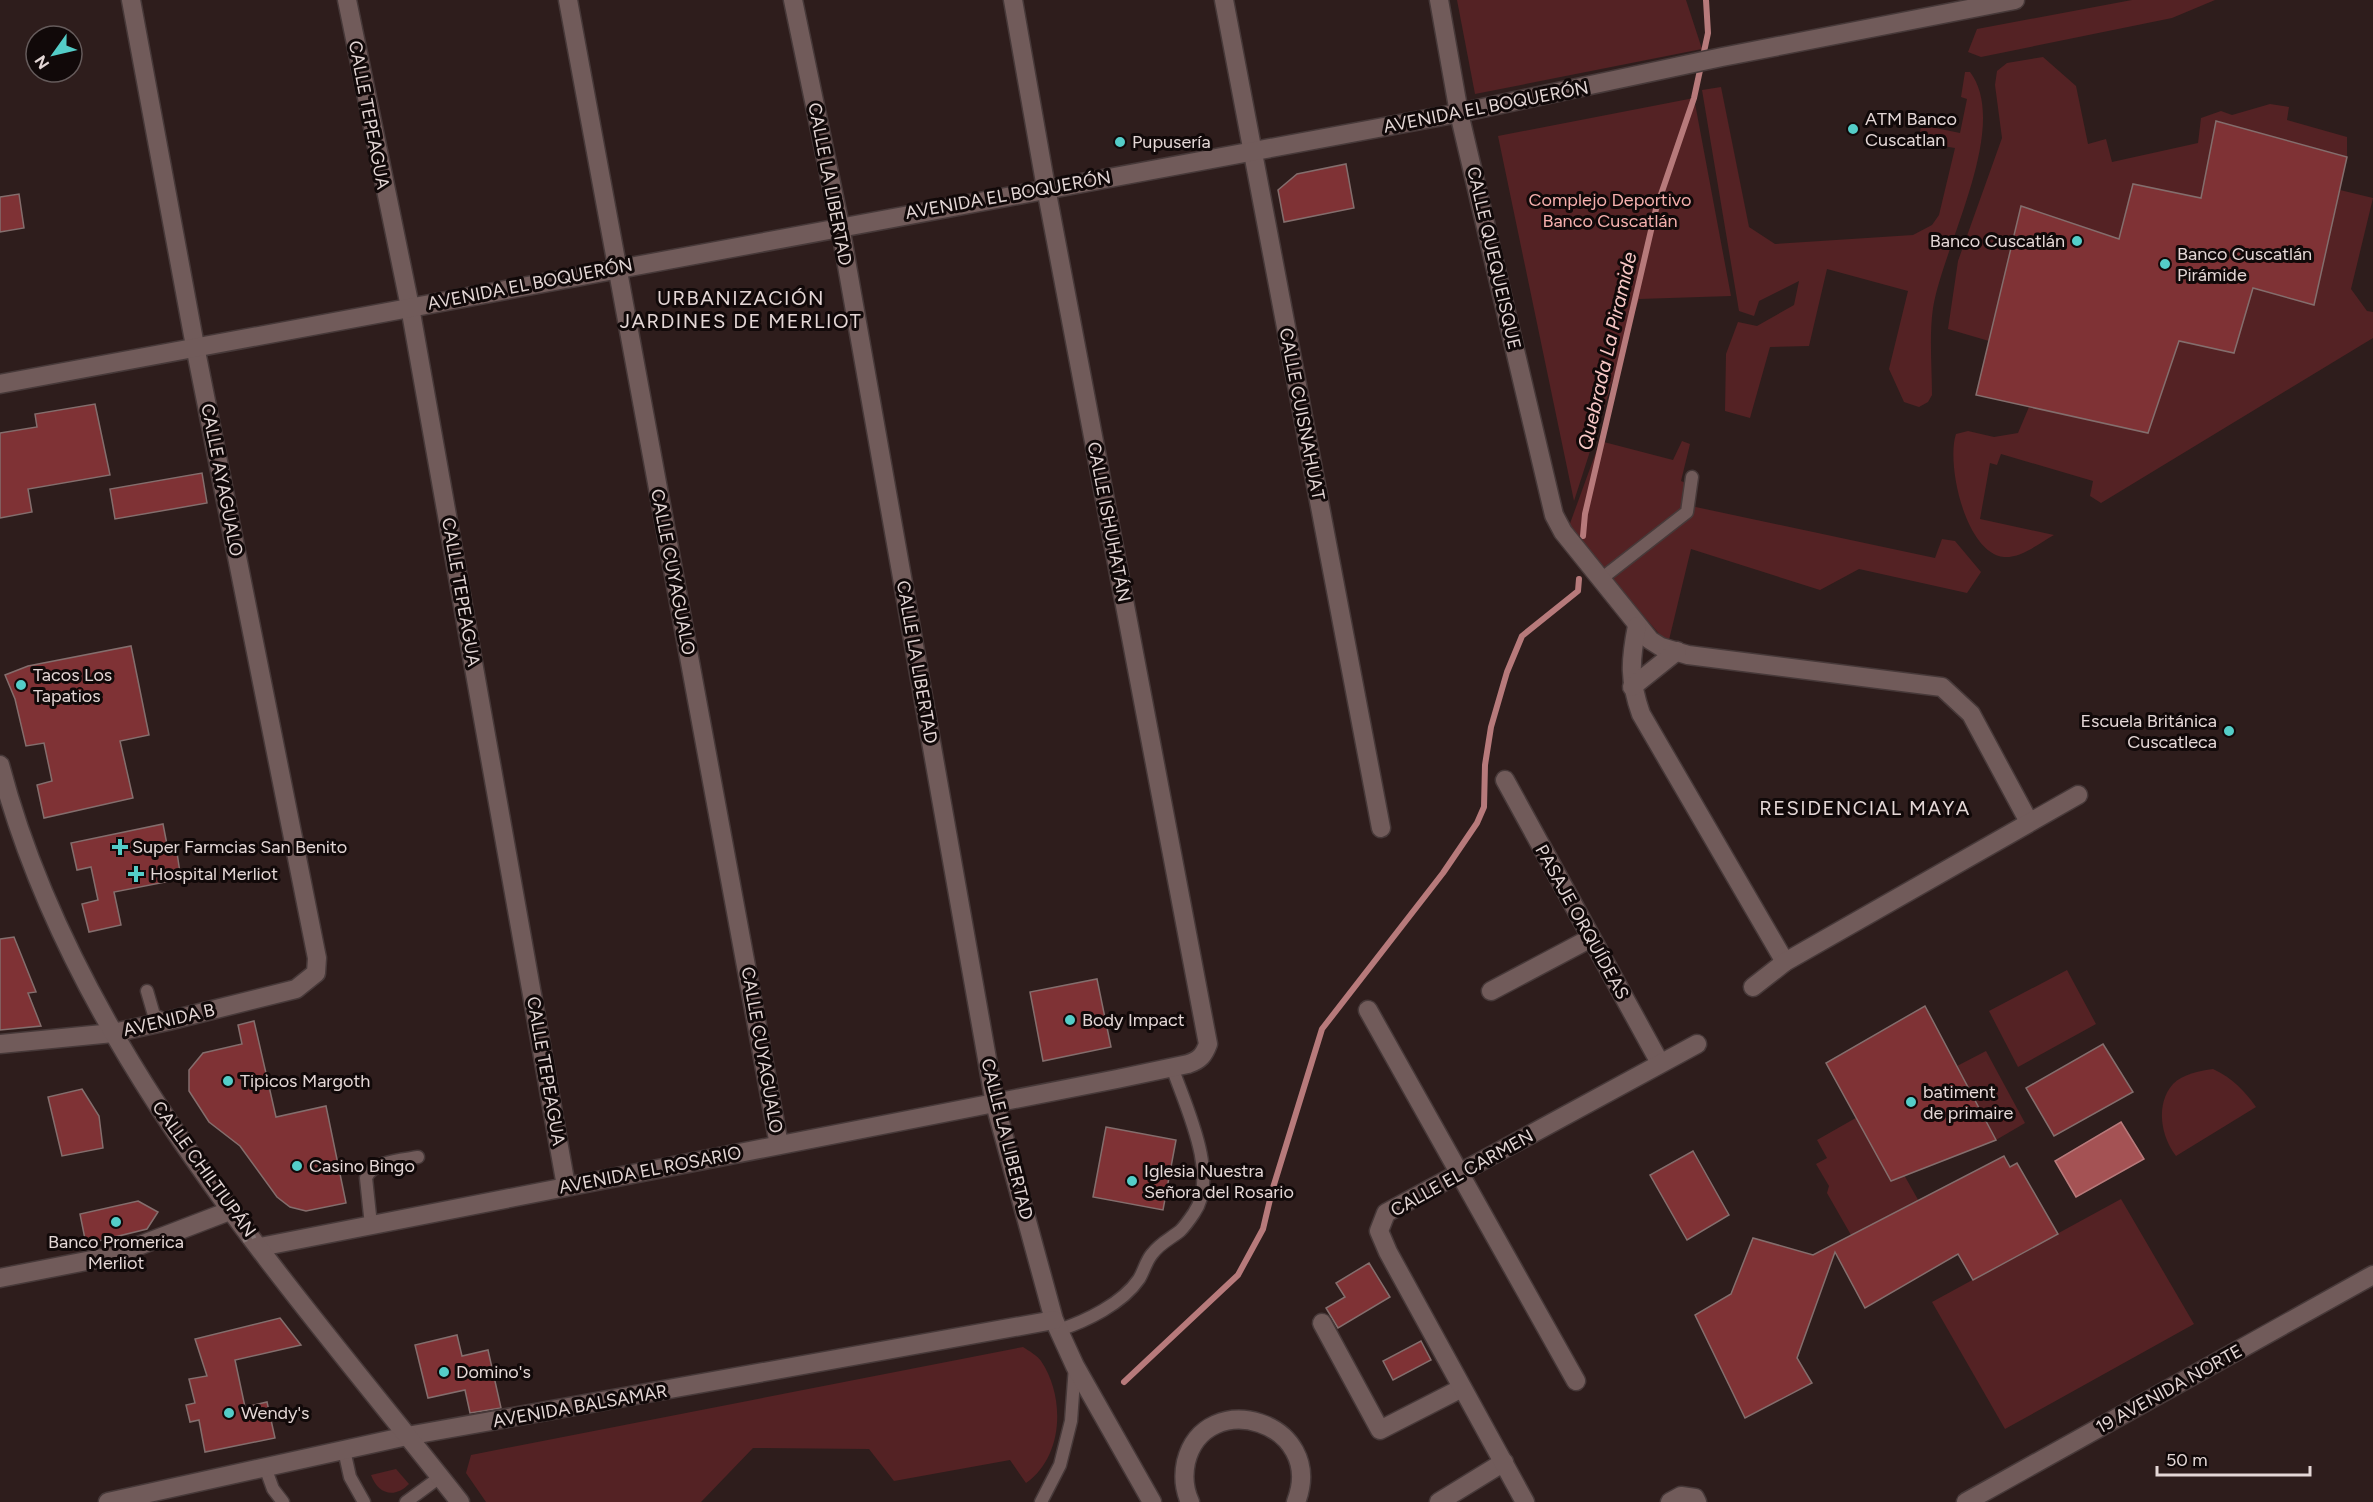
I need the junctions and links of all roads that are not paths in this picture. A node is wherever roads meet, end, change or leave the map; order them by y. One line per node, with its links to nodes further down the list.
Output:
1 (131, 0): 15 (street, CALLE AYAGUALO)
2 (347, 0): 14 (street, CALLE TEPEAGUA)
3 (568, 0): 13 (street, CALLE CUYAGUALO)
4 (794, 0): 12 (street, CALLE LA LIBERTAD)
5 (1013, 0): 11 (street, CALLE ISHUHATÁN)
6 (1224, 0): 10 (street, CALLE CUISNAHUAT)
7 (1439, 0): 9 (street, CALLE QUEQUEISQUE)
8 (2014, 0): 9 (street, AVENIDA EL BOQUERÓN)
9 (1459, 113): 10 (street, AVENIDA EL BOQUERÓN); 18 (street, CALLE QUEQUEISQUE)
10 (1252, 152): 11 (street, AVENIDA EL BOQUERÓN); 26 (street, CALLE CUISNAHUAT)
11 (1046, 188): 12 (street, AVENIDA EL BOQUERÓN); 37 (street, CALLE ISHUHATÁN)
12 (840, 226): 13 (street, AVENIDA EL BOQUERÓN); 41 (street, CALLE LA LIBERTAD)
13 (616, 267): 14 (street, AVENIDA EL BOQUERÓN); 42 (street, CALLE CUYAGUALO)
14 (410, 307): 15 (street, AVENIDA EL BOQUERÓN); 45 (street, CALLE TEPEAGUA)
15 (195, 346): 16 (street, AVENIDA EL BOQUERÓN); 28 (street, CALLE AYAGUALO)
16 (0, 384)
17 (1692, 477): 18 (lane)
18 (1601, 579): 19 (street, CALLE QUEQUEISQUE)
19 (1636, 627): 20 (street, CALLE QUEQUEISQUE); 21 (street)
20 (1677, 651): 21 (street); 25 (street, CALLE QUEQUEISQUE)
21 (1632, 687): 29 (street)
22 (0, 765): 35 (street, CALLE CHILTIUPÁN)
23 (1505, 780): 27 (street, PASAJE ORQUÍDEAS)
24 (2078, 795): 25 (street)
25 (2029, 822): 29 (street)
26 (1381, 828)
27 (1591, 938): 31 (street); 39 (street, PASAJE ORQUÍDEAS)
28 (317, 958): 34 (street, AVENIDA B)
29 (1785, 962): 30 (street)
30 (1753, 987)
31 (1491, 991)
32 (147, 992): 34 (lane)
33 (1368, 1010): 44 (street)
34 (168, 1021): 35 (street, AVENIDA B)
35 (113, 1033): 36 (street, AVENIDA B); 46 (street, CALLE CHILTIUPÁN)
36 (0, 1044)
37 (1208, 1044): 40 (street, AVENIDA EL ROSARIO)
38 (1697, 1044): 39 (street, CALLE EL CARMEN)
39 (1660, 1063): 44 (street, CALLE EL CARMEN)
40 (1172, 1067): 41 (street, AVENIDA EL ROSARIO); 52 (lane)
41 (995, 1104): 42 (street, AVENIDA EL ROSARIO); 52 (street, CALLE LA LIBERTAD)
42 (779, 1145): 45 (street, AVENIDA EL ROSARIO)
43 (418, 1157): 47 (lane)
44 (1458, 1174): 54 (street); 55 (street, CALLE EL CARMEN)
45 (566, 1186): 47 (street, AVENIDA EL ROSARIO)
46 (232, 1210): 48 (street, CALLE CHILTIUPÁN); 50 (street)
47 (370, 1225): 48 (street, AVENIDA EL ROSARIO)
48 (253, 1241): 56 (street, CALLE CHILTIUPÁN)
49 (2373, 1275): 63 (street, 19 AVENIDA NORTE)
50 (0, 1278)
51 (1322, 1323): 55 (street)
52 (1056, 1325): 53 (street, CALLE LA LIBERTAD); 56 (street, AVENIDA BALSAMAR)
53 (1075, 1366): 69 (lane); 70 (street, CALLE LA LIBERTAD)
54 (1576, 1381)
55 (1462, 1388): 58 (street, CALLE EL CARMEN)
56 (407, 1436): 57 (street, AVENIDA BALSAMAR); 60 (street, CALLE CHILTIUPÁN)
57 (344, 1449): 59 (street, AVENIDA BALSAMAR); 66 (lane)
58 (1504, 1462): 62 (street, CALLE EL CARMEN); 73 (street)
59 (266, 1467): 61 (street, AVENIDA BALSAMAR); 65 (lane)
60 (440, 1477): 67 (lane); 68 (street, CALLE CHILTIUPÁN)
61 (168, 1496): 64 (street, AVENIDA BALSAMAR)
62 (1518, 1499)
63 (1977, 1499)
64 (108, 1502)
65 (283, 1502)
66 (364, 1502)
67 (406, 1502)
68 (460, 1502)
69 (1041, 1502)
70 (1152, 1502)
71 (1190, 1502): 72 (street)
72 (1296, 1502)
73 (1439, 1502)
74 (1670, 1502): 75 (street)
75 (1697, 1502)

